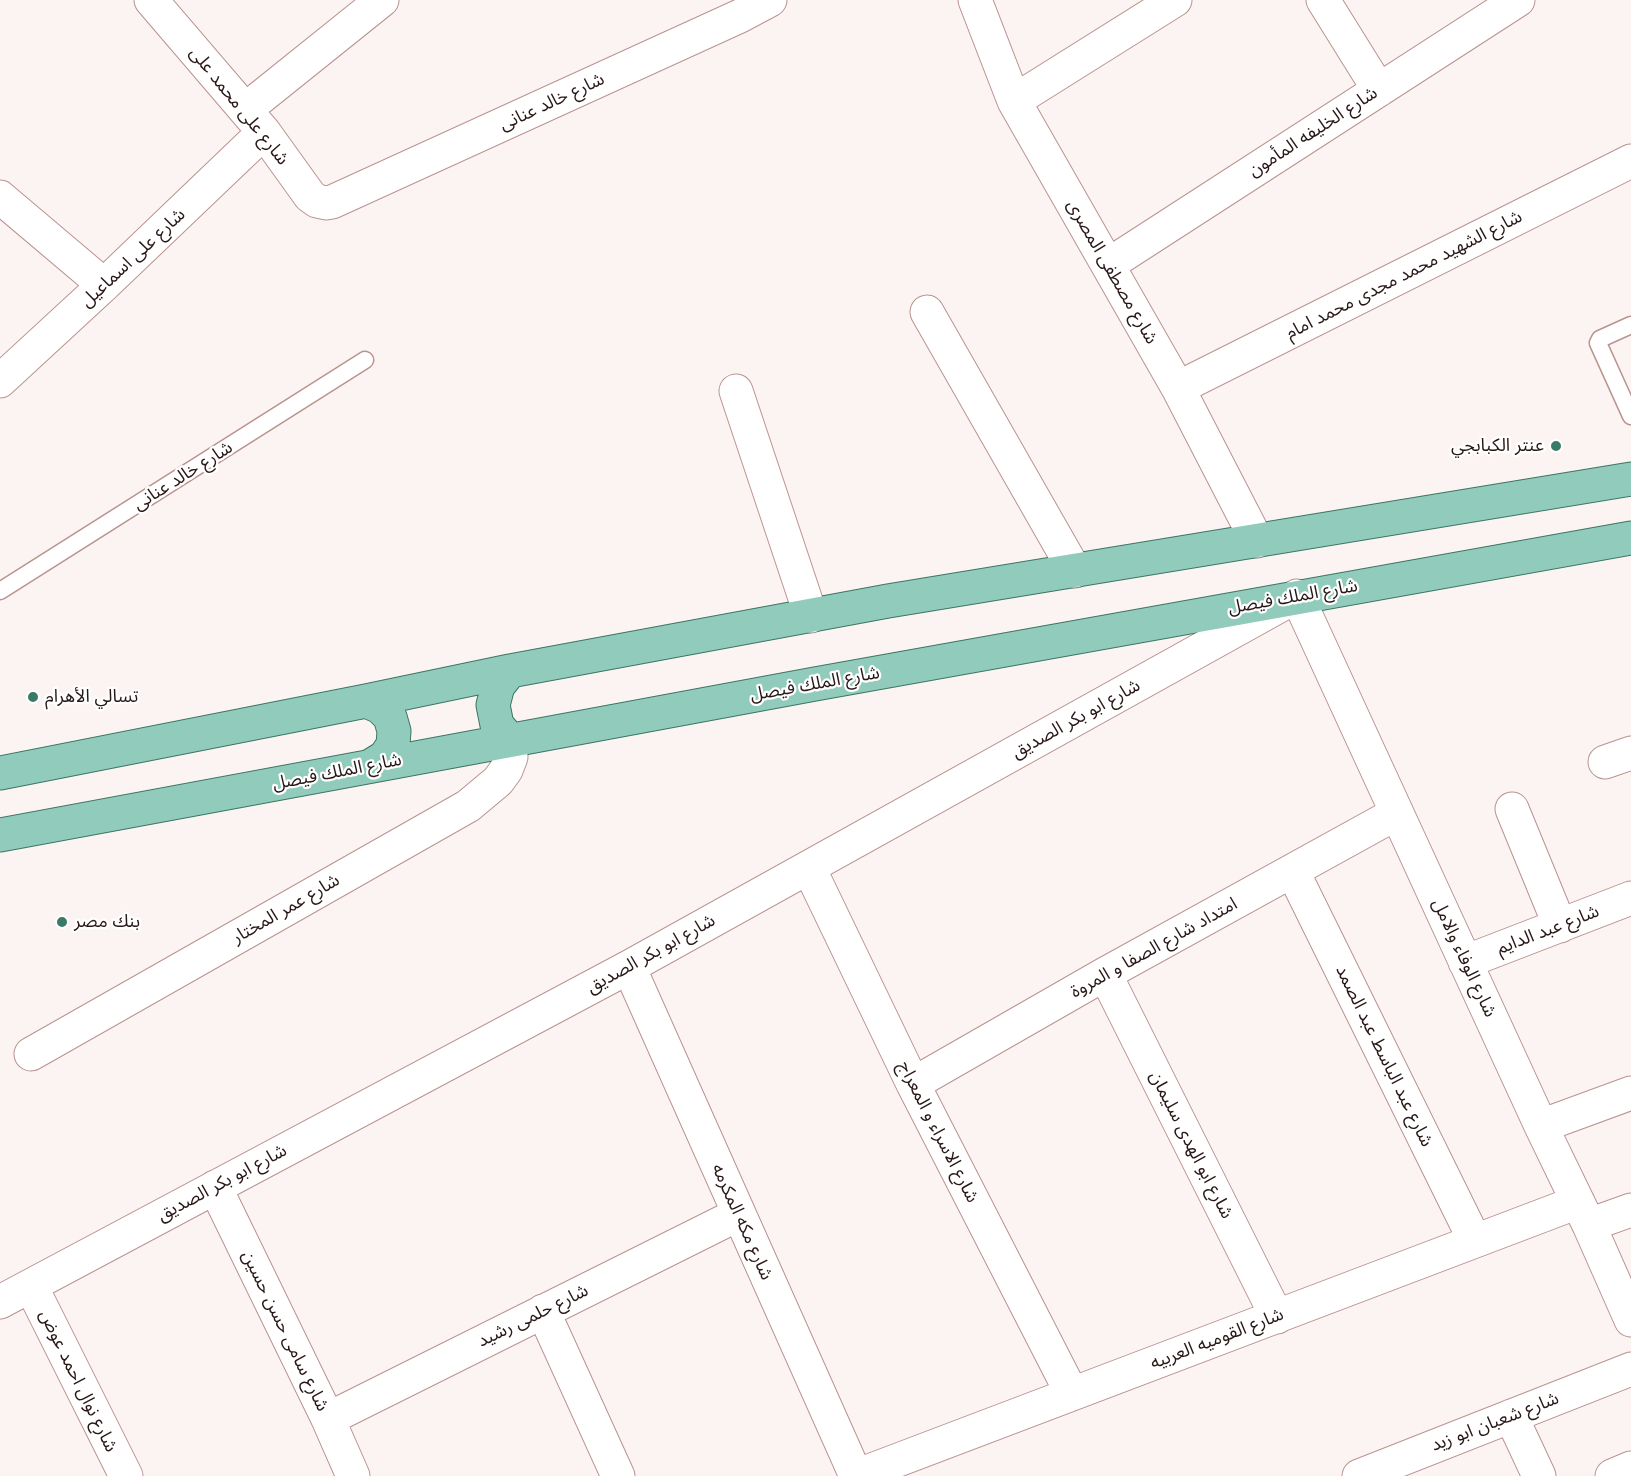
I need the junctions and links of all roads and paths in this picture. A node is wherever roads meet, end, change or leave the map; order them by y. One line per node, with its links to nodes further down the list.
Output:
1 (151, 0): 11 (street, شارع على محمد على)
2 (382, 0): 11 (street, شارع على اسماعيل)
3 (770, 0): 8 (street, شارع خالد عنانى)
4 (975, 0): 10 (street, شارع مصطفى المصرى)
5 (1175, 0): 10 (street)
6 (1323, 0): 9 (street)
7 (1518, 0): 9 (street, شارع الخليفه المأمون)
8 (734, 8): 14 (street, شارع خالد عنانى)
9 (1379, 90): 15 (street, شارع الخليفه المأمون)
10 (1014, 101): 15 (street, شارع مصطفى المصرى)
11 (254, 121): 14 (street, شارع على محمد على); 16 (street, شارع على اسماعيل)
12 (1631, 161): 21 (street, شارع الشهيد محمد مجدى محمد امام)
13 (0, 197): 16 (street)
14 (332, 202)
15 (1108, 265): 21 (street, شارع مصطفى المصرى)
16 (105, 285): 20 (street, شارع على اسماعيل)
17 (927, 312): 27 (street)
18 (1631, 325): 23 (lane)
19 (365, 360): 28 (lane, شارع خالد عنانى)
20 (0, 381)
21 (1178, 388): 26 (street, شارع مصطفى المصرى)
22 (736, 391): 30 (street)
23 (1631, 416)
24 (1631, 479): 26 (main road)
25 (1631, 538): 29 (main road, شارع الملك فيصل)
26 (1257, 541): 27 (main road)
27 (1075, 571): 30 (main road)
28 (0, 591)
29 (1297, 597): 33 (main road, شارع الملك فيصل); 37 (street, شارع الوفاء والامل); 39 (street, شارع ابو بكر الصديق)
30 (811, 616): 31 (main road)
31 (510, 670): 32 (main road); 33 (main road)
32 (366, 701): 34 (main road); 35 (main road)
33 (510, 740): 34 (main road, شارع الملك فيصل); 46 (street, شارع عمر المختار)
34 (372, 765): 38 (main road, شارع الملك فيصل)
35 (0, 773)
36 (1512, 809): 42 (street)
37 (1397, 813): 40 (street, امتداد شارع الصفا و المروة); 43 (street, شارع الوفاء والامل)
38 (0, 835)
39 (809, 868): 44 (street, شارع ابو بكر الصديق); 47 (street, شارع الاسراء و المعراج)
40 (1293, 872): 45 (street, امتداد شارع الصفا و المروة); 54 (street, شارع عبد الباسط عبد الصمد)
41 (1631, 898): 42 (street, شارع عبد الدايم)
42 (1560, 926): 43 (street, شارع عبد الدايم)
43 (1466, 962): 49 (street, شارع الوفاء والامل)
44 (629, 967): 50 (street, شارع ابو بكر الصديق); 52 (street, شارع مكه المكرمه)
45 (1105, 974): 47 (street, امتداد شارع الصفا و المروة); 58 (street, شارع ابو الهدى سليمان)
46 (31, 1053)
47 (913, 1084): 61 (street, شارع الاسراء و المعراج)
48 (1631, 1093): 49 (street)
49 (1541, 1126): 53 (street, شارع الوفاء والامل)
50 (215, 1187): 55 (street, شارع ابو بكر الصديق); 63 (street, شارع سامى حسن حسين)
51 (1631, 1210): 53 (street, شارع القوميه العربيه)
52 (739, 1214): 57 (street, شارع حلمى رشيد); 69 (street, شارع مكه المكرمه)
53 (1583, 1214): 54 (street, شارع القوميه العربيه); 59 (street, شارع الوفاء والامل)
54 (1475, 1241): 58 (street, شارع القوميه العربيه)
55 (31, 1286): 56 (street, شارع ابو بكر الصديق); 66 (street, شارع نوال احمد عوض)
56 (0, 1302)
57 (543, 1311): 63 (street, شارع حلمى رشيد); 68 (street)
58 (1277, 1317): 61 (street, شارع القوميه العربيه)
59 (1631, 1320)
60 (1631, 1369): 62 (street, شارع شعبان ابو زيد)
61 (1072, 1394): 69 (street, شارع القوميه العربيه)
62 (1511, 1416): 65 (street, شارع شعبان ابو زيد); 70 (street)
63 (328, 1419): 67 (street, شارع سامى حسن حسين)
64 (1631, 1468): 71 (street)
65 (1375, 1473)
66 (126, 1476)
67 (353, 1476)
68 (618, 1476)
69 (856, 1476)
70 (1539, 1476)
71 (1612, 1476)

